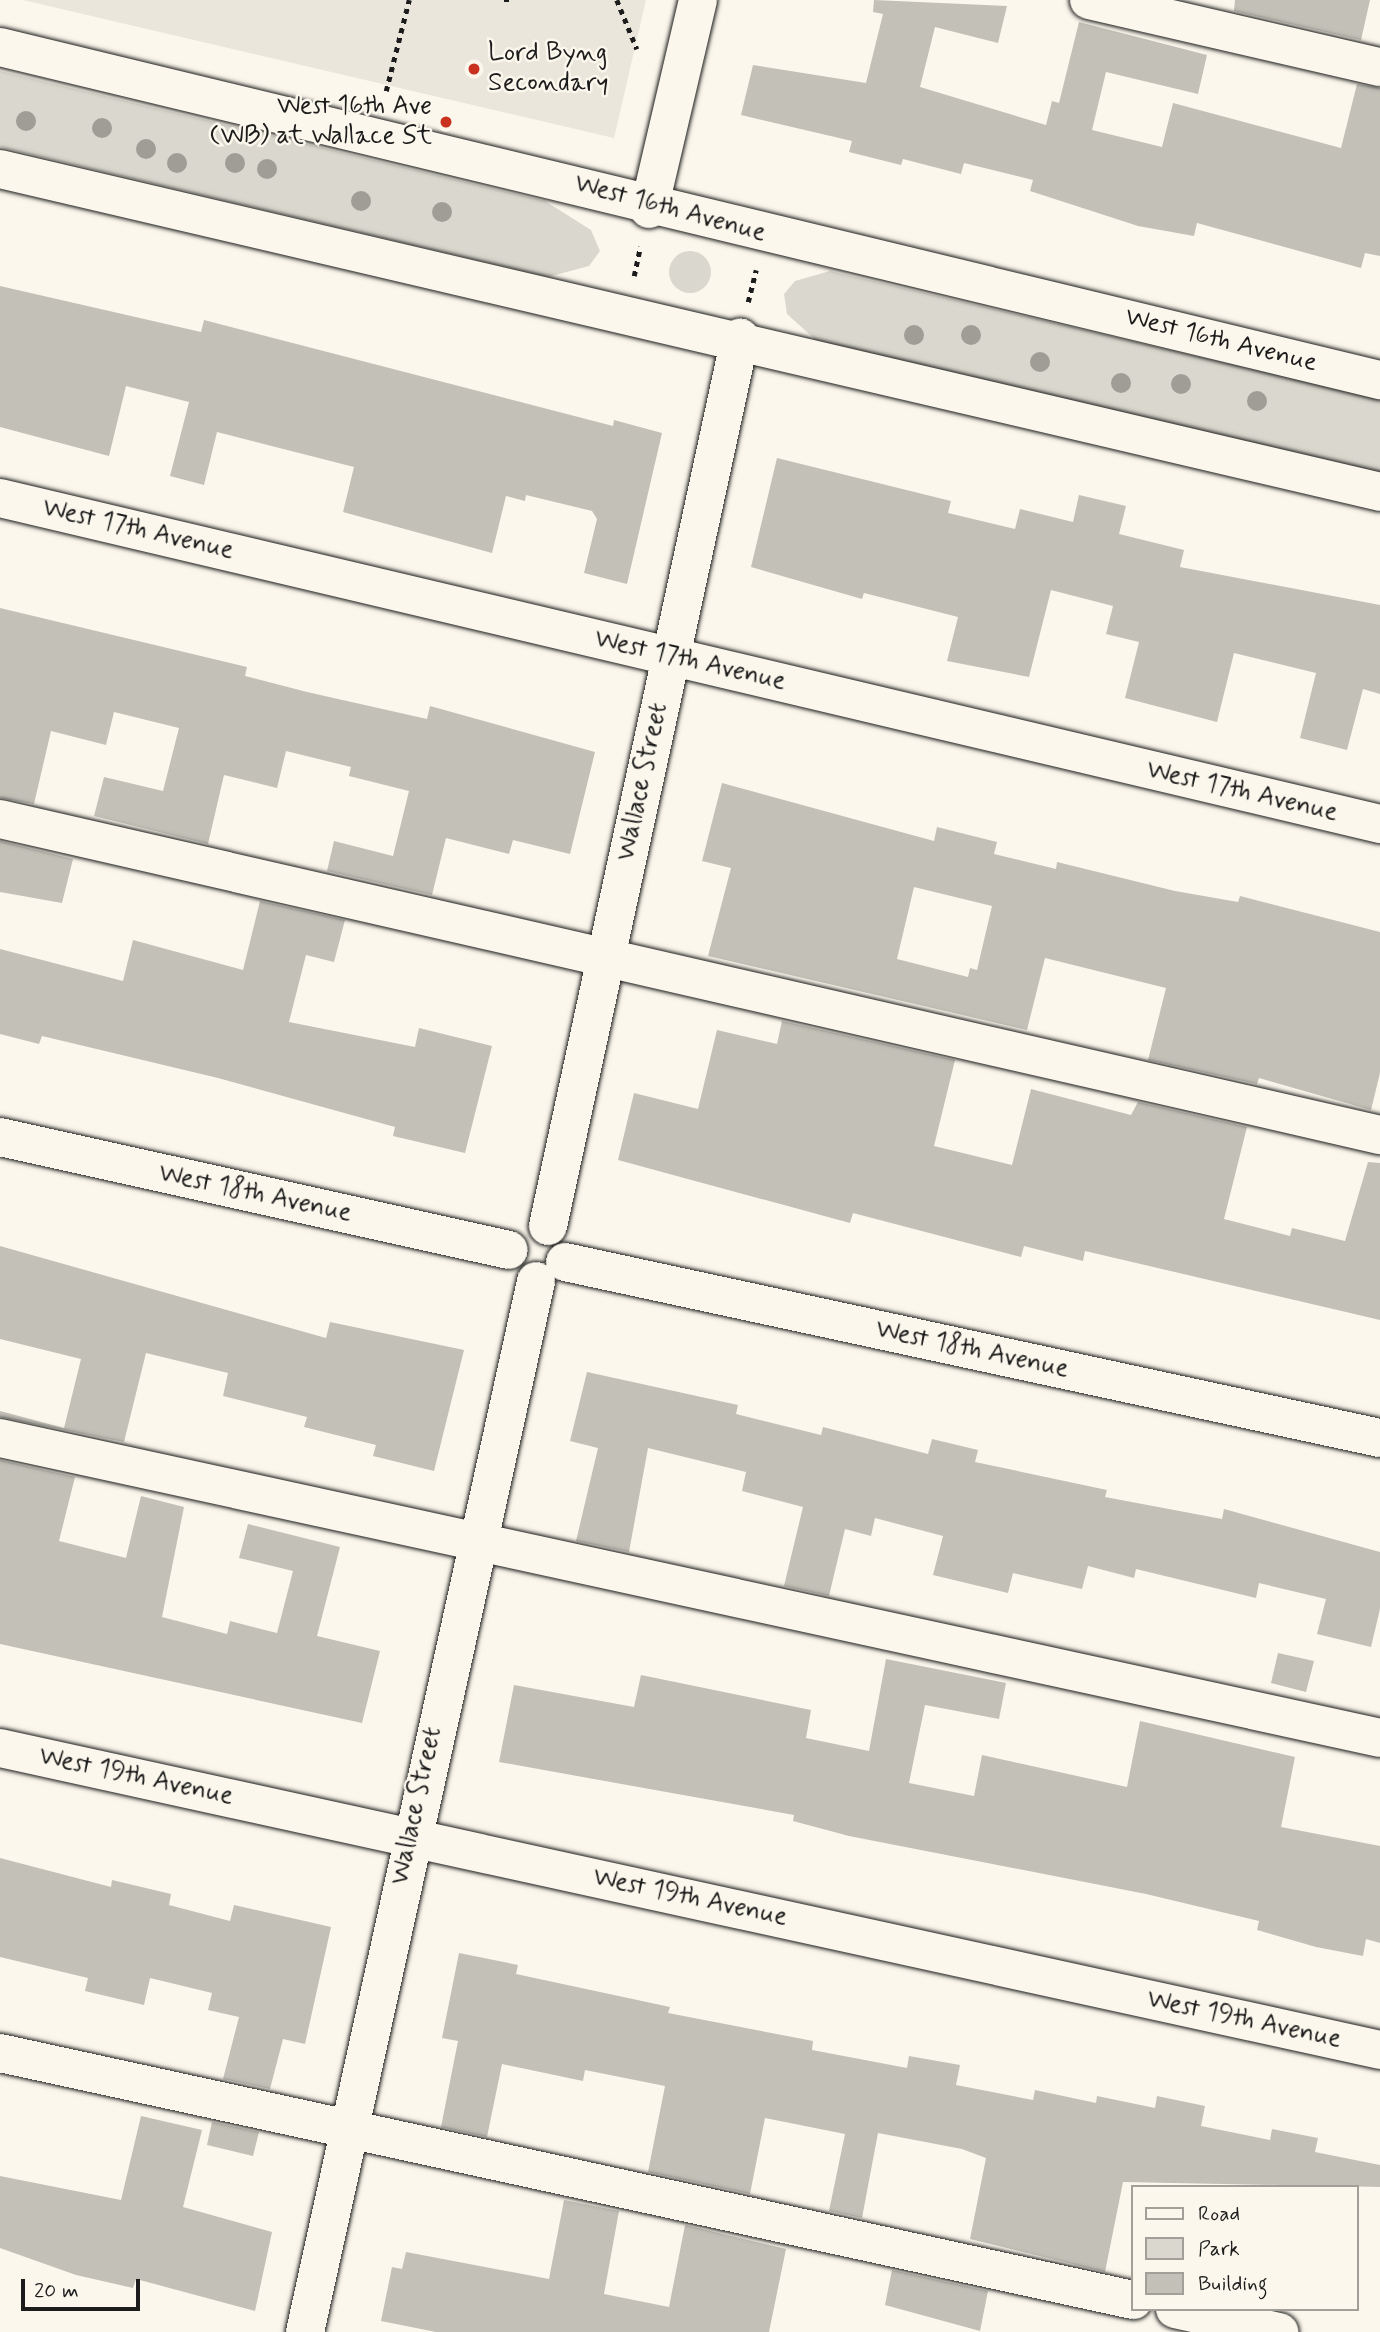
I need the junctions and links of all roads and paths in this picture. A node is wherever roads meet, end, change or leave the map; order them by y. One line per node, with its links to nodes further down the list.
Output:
1 (410, 0): 10 (path)
2 (504, 0): 3 (path)
3 (512, 0)
4 (617, 0): 8 (path)
5 (698, 0): 12 (street)
6 (1090, 0): 9 (street)
7 (0, 47): 12 (street, West 16th Avenue)
8 (636, 49)
9 (1380, 67)
10 (386, 91)
11 (0, 169): 14 (street)
12 (649, 209): 13 (street, West 16th Avenue); 14 (path)
13 (764, 235): 15 (path); 16 (street, West 16th Avenue)
14 (625, 311): 15 (street)
15 (740, 338): 17 (street); 19 (street, Wallace Street)
16 (1380, 380)
17 (1380, 492)
18 (0, 498): 19 (street, West 17th Avenue)
19 (669, 657): 21 (street, West 17th Avenue); 22 (street, Wallace Street)
20 (0, 819): 22 (street)
21 (1380, 824)
22 (605, 959): 23 (street); 25 (street, Wallace Street)
23 (1380, 1135)
24 (0, 1137): 26 (street, West 18th Avenue)
25 (548, 1226): 26 (street); 27 (street)
26 (509, 1250): 27 (street)
27 (550, 1272): 29 (street, West 18th Avenue); 30 (street, Wallace Street)
28 (0, 1438): 30 (street)
29 (1380, 1438)
30 (475, 1542): 31 (street); 33 (street, Wallace Street)
31 (1380, 1738)
32 (0, 1748): 33 (street, West 19th Avenue)
33 (410, 1837): 34 (street, West 19th Avenue); 36 (street, Wallace Street)
34 (1380, 2050)
35 (0, 2053): 36 (street)
36 (348, 2129): 37 (street); 39 (street, Wallace Street)
37 (1132, 2300)
38 (1184, 2311): 40 (street)
39 (305, 2332)
40 (1279, 2332)

